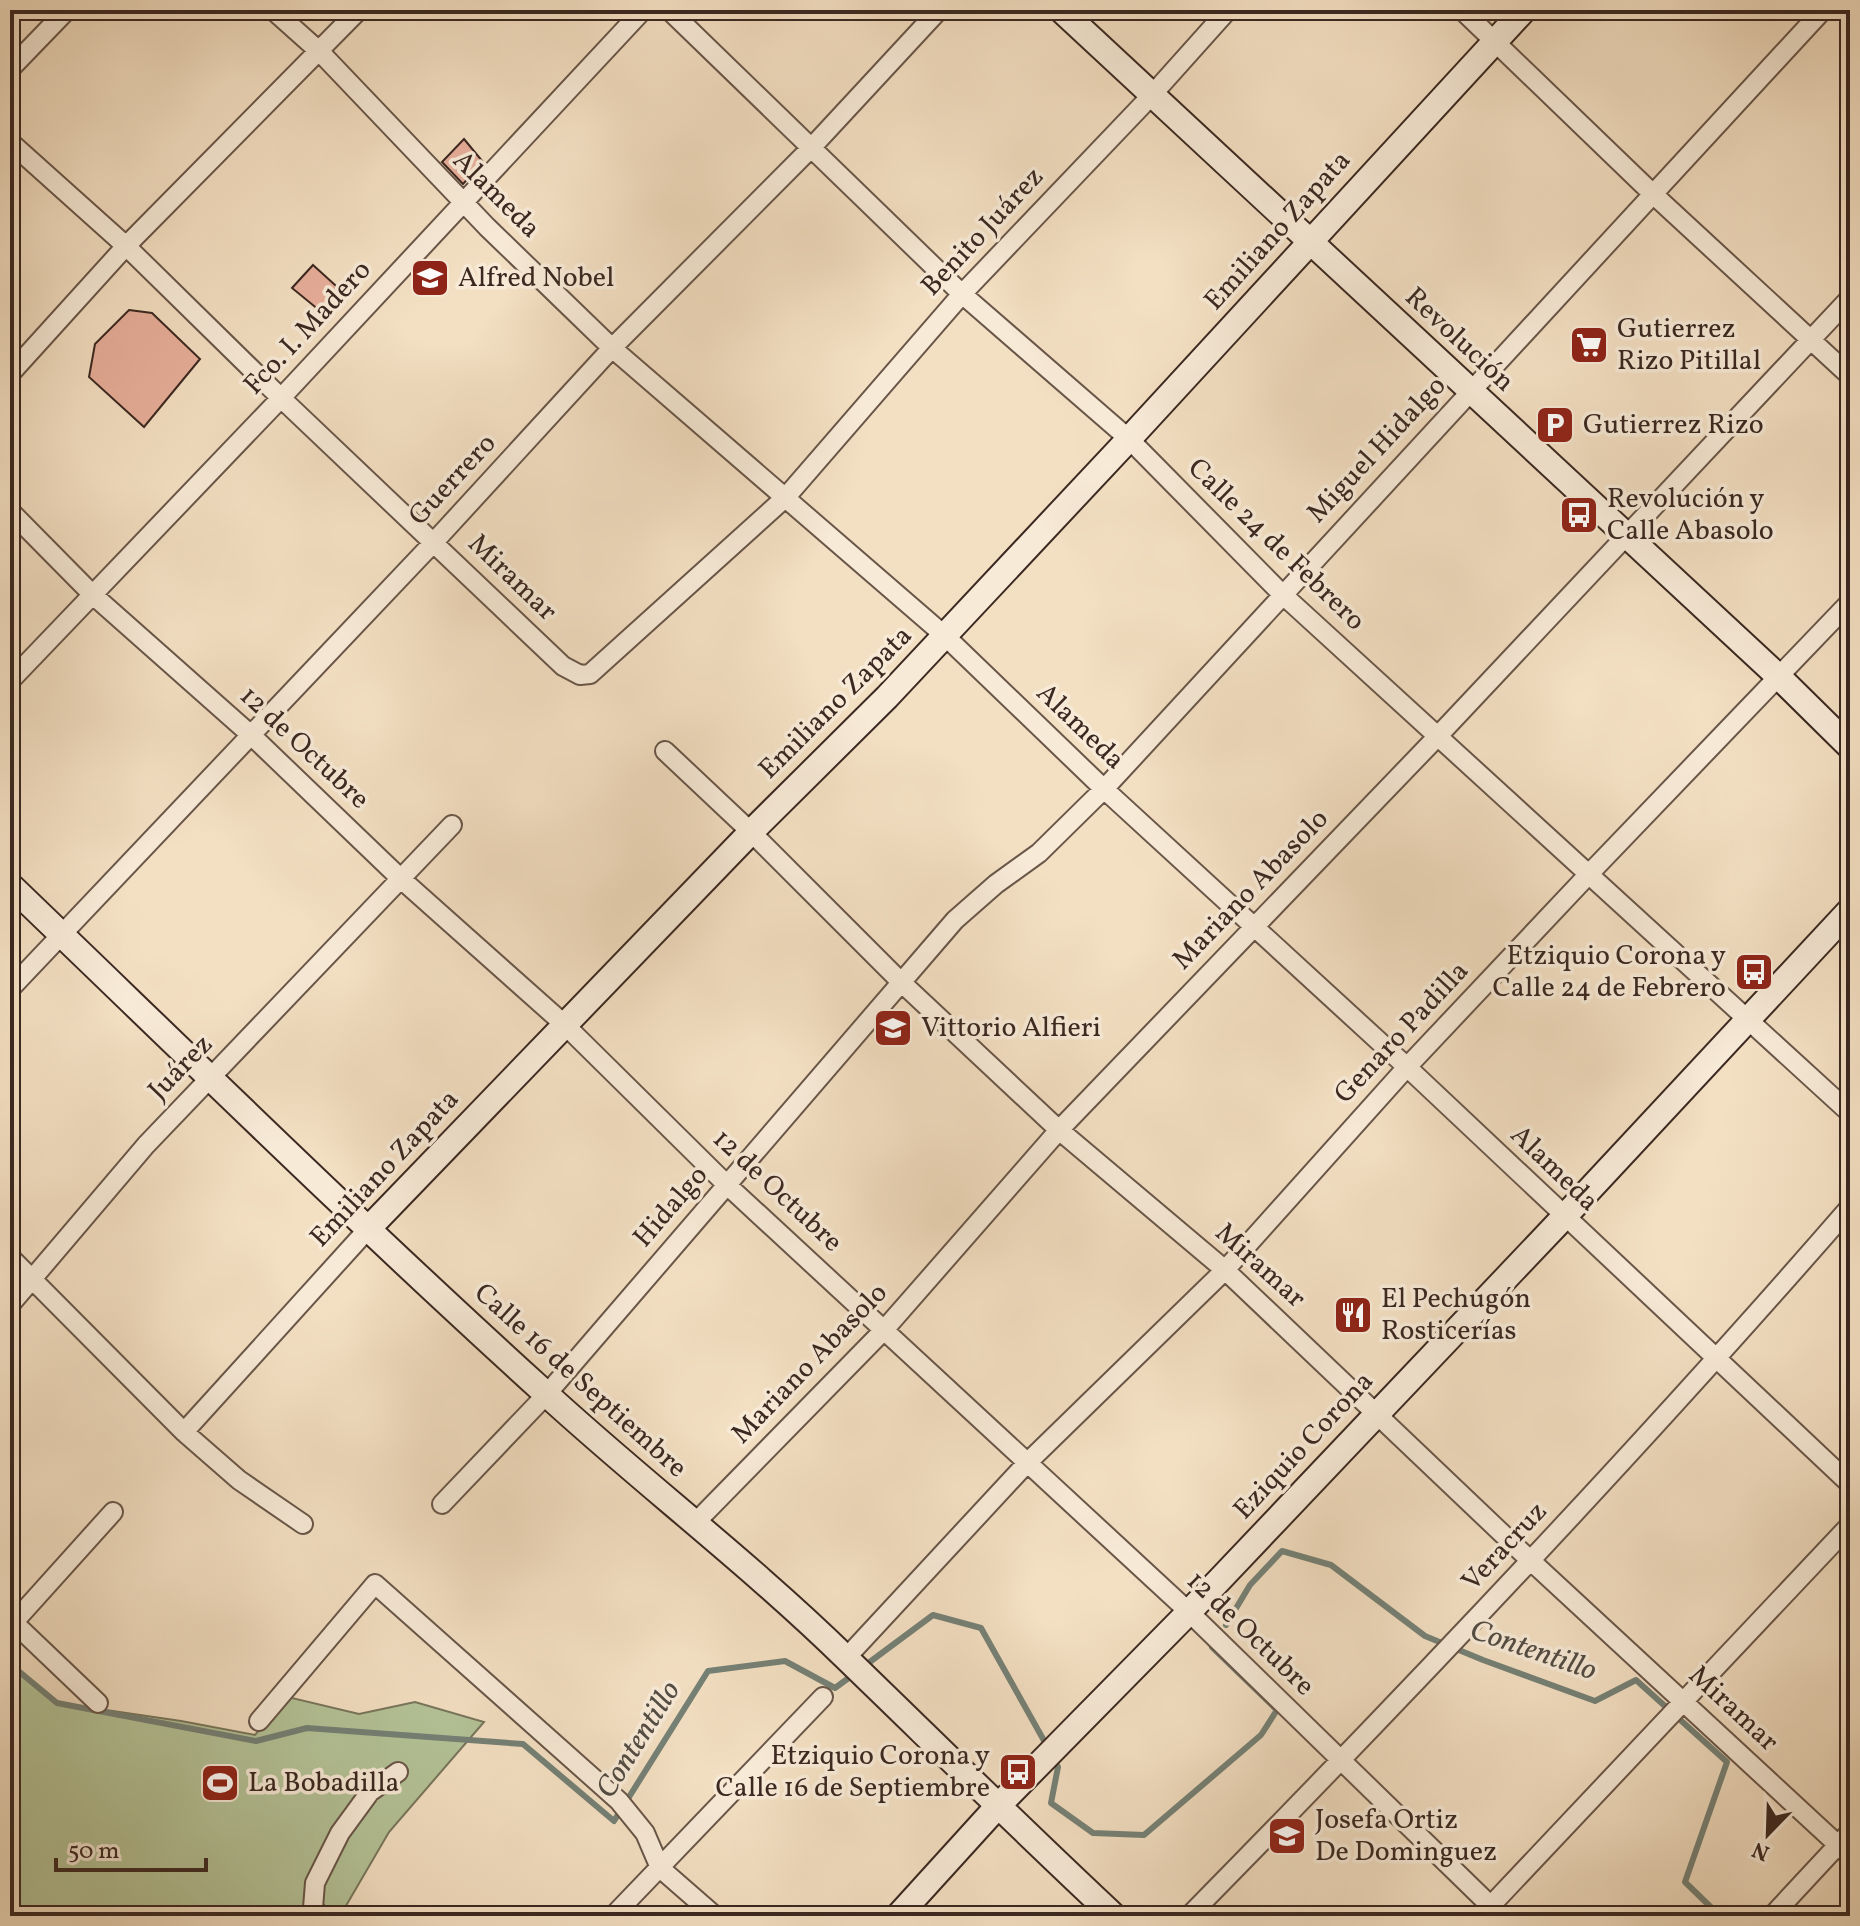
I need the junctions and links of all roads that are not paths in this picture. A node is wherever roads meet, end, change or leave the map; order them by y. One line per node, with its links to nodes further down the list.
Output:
1 (67, 10): 14 (street)
2 (273, 10): 13 (street, Alameda)
3 (359, 10): 13 (street)
4 (643, 10): 19 (street, Fco. I. Madero)
5 (669, 10): 17 (street, Calle 24 de Febrero)
6 (939, 10): 17 (street, Guerrero)
7 (1061, 10): 15 (street, Revolución)
8 (1228, 10): 15 (street, Benito Juárez)
9 (1462, 10): 12 (street)
10 (1524, 10): 12 (street, Emiliano Zapata)
11 (1823, 10): 18 (street, Miguel Hidalgo)
12 (1495, 40): 18 (street); 20 (street, Emiliano Zapata)
13 (320, 52): 19 (street, Alameda); 21 (street)
14 (10, 69)
15 (1151, 96): 20 (street, Revolución); 22 (street, Benito Juárez)
16 (10, 142): 21 (street, Miramar)
17 (812, 147): 22 (street, Calle 24 de Febrero); 25 (street, Guerrero)
18 (1654, 195): 24 (street); 28 (street, Miguel Hidalgo)
19 (462, 202): 25 (street, Alameda); 29 (street, Fco. I. Madero)
20 (1310, 240): 28 (street, Revolución); 30 (street, Emiliano Zapata)
21 (126, 246): 26 (street); 29 (street, Miramar)
22 (962, 294): 30 (street, Calle 24 de Febrero); 31 (street, Benito Juárez)
23 (1850, 298): 24 (street, Mariano Abasolo)
24 (1811, 340): 27 (street); 33 (street, Mariano Abasolo)
25 (612, 348): 31 (street, Alameda); 34 (street, Guerrero)
26 (10, 374)
27 (1850, 376)
28 (1470, 392): 33 (street, Revolución); 35 (street, Miguel Hidalgo)
29 (281, 398): 34 (street, Miramar); 36 (street, Fco. I. Madero)
30 (1129, 439): 35 (street, Calle 24 de Febrero); 38 (street, Emiliano Zapata)
31 (786, 497): 34 (street, Miramar); 38 (street, Alameda)
32 (10, 511): 36 (street, 12 de Octubre)
33 (1624, 536): 39 (street, Revolución); 42 (street, Mariano Abasolo)
34 (434, 542): 41 (street, Guerrero)
35 (1282, 594): 42 (street, Calle 24 de Febrero); 45 (street, Miguel Hidalgo)
36 (93, 595): 40 (street, Fco. I. Madero); 41 (street, 12 de Octubre)
37 (1850, 602): 39 (street, Genaro Padilla)
38 (944, 635): 45 (street, Alameda); 47 (street, Emiliano Zapata)
39 (1779, 677): 43 (street, Revolución); 48 (street, Genaro Padilla)
40 (10, 681)
41 (251, 735): 49 (street, 12 de Octubre); 53 (street, Guerrero)
42 (1437, 737): 48 (street, Calle 24 de Febrero); 52 (street, Mariano Abasolo)
43 (1850, 747)
44 (665, 751): 47 (street, Miramar)
45 (1104, 789): 52 (street, Alameda); 54 (street, Hidalgo)
46 (452, 825): 49 (street, Juárez)
47 (751, 832): 54 (street, Miramar); 57 (street, Emiliano Zapata)
48 (1588, 875): 56 (street, Calle 24 de Febrero); 58 (street, Genaro Padilla)
49 (400, 878): 57 (street, 12 de Octubre); 59 (street, Juárez)
50 (10, 885): 53 (street, Calle 16 de Septiembre)
51 (1850, 910): 56 (street, Eziquio Corona)
52 (1254, 928): 58 (street, Alameda); 61 (street, Mariano Abasolo)
53 (60, 933): 55 (street, Guerrero); 59 (street, Calle 16 de Septiembre)
54 (902, 983): 61 (street, Miramar); 62 (street, Hidalgo)
55 (10, 989)
56 (1748, 1019): 60 (street, Calle 24 de Febrero); 64 (street, Eziquio Corona)
57 (565, 1025): 62 (street, 12 de Octubre); 65 (street, Emiliano Zapata)
58 (1407, 1067): 64 (street, Alameda); 67 (street, Genaro Padilla)
59 (208, 1079): 65 (street, Calle 16 de Septiembre); 68 (street, Juárez)
60 (1850, 1113)
61 (1059, 1130): 67 (street, Miramar); 70 (street, Mariano Abasolo)
62 (727, 1185): 70 (street, 12 de Octubre); 72 (street, Hidalgo)
63 (1850, 1207): 71 (street, Veracruz)
64 (1564, 1217): 71 (street, Alameda); 73 (street, Eziquio Corona)
65 (368, 1229): 72 (street, Calle 16 de Septiembre); 74 (street, Emiliano Zapata)
66 (10, 1257): 68 (street)
67 (1225, 1270): 73 (street, Miramar); 75 (street, Genaro Padilla)
68 (33, 1279): 69 (street, Juárez); 74 (street)
69 (10, 1305)
70 (884, 1330): 75 (street, 12 de Octubre); 79 (street, Mariano Abasolo)
71 (1717, 1360): 76 (street, Alameda); 82 (street, Veracruz)
72 (546, 1395): 77 (street, Hidalgo); 79 (street, Calle 16 de Septiembre)
73 (1377, 1412): 82 (street, Miramar); 83 (street, Eziquio Corona)
74 (184, 1432): 80 (street)
75 (1026, 1464): 83 (street, 12 de Octubre); 85 (street, Genaro Padilla)
76 (1850, 1484)
77 (442, 1504)
78 (113, 1512): 84 (street)
79 (695, 1523): 85 (street, Calle 16 de Septiembre)
80 (303, 1524)
81 (1850, 1525): 88 (street)
82 (1531, 1561): 88 (street, Miramar); 90 (street, Veracruz)
83 (1189, 1612): 90 (street, 12 de Octubre); 92 (street, Eziquio Corona)
84 (12, 1620): 87 (street)
85 (846, 1658): 92 (street, Calle 16 de Septiembre)
86 (823, 1697): 94 (street)
87 (98, 1703)
88 (1684, 1703): 93 (street, Miramar); 95 (street)
89 (259, 1721): 94 (street)
90 (1342, 1761): 95 (street, 12 de Octubre); 101 (street, Veracruz)
91 (398, 1772): 96 (street)
92 (997, 1807): 99 (street, Eziquio Corona); 100 (street, Calle 16 de Septiembre)
93 (1846, 1844): 102 (street)
94 (660, 1868): 97 (street); 98 (street)
95 (1491, 1913)
96 (321, 1916)
97 (613, 1916)
98 (715, 1916)
99 (898, 1916)
100 (1114, 1916)
101 (1189, 1916)
102 (1772, 1916)

